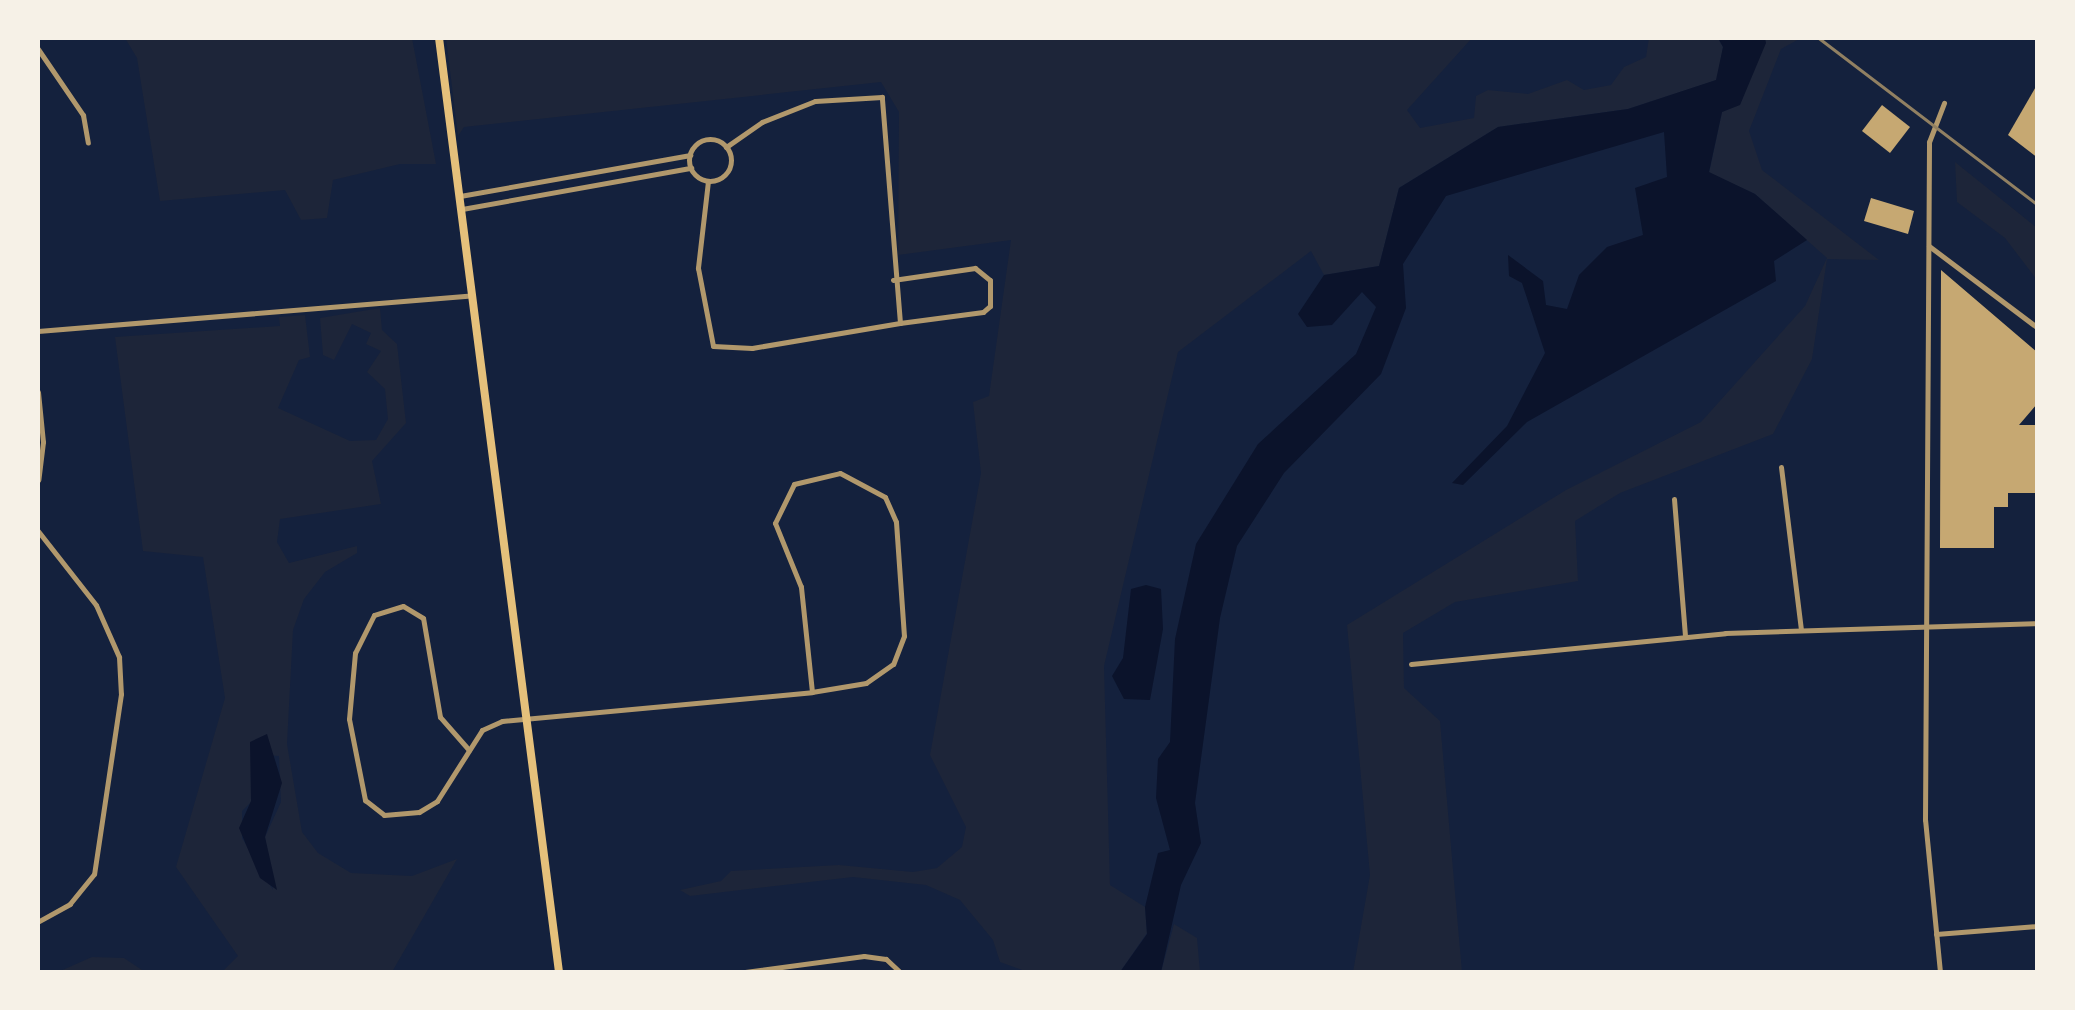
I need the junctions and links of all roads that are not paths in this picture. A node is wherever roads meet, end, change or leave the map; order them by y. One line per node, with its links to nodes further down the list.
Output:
1 (439, 38): 9 (main road)
2 (38, 49): 4 (street)
3 (1944, 103): 11 (street)
4 (88, 142)
5 (726, 147): 6 (street); 8 (street); 12 (street)
6 (690, 155): 7 (street); 9 (street)
7 (691, 168): 8 (street); 10 (street)
8 (708, 181): 14 (street)
9 (457, 196): 10 (main road)
10 (458, 210): 13 (main road)
11 (1929, 246): 15 (street); 24 (street)
12 (892, 280): 14 (street); 14 (street)
13 (468, 296): 16 (street); 28 (main road)
14 (900, 322)
15 (2038, 328)
16 (38, 331)
17 (38, 392): 19 (street)
18 (1781, 467): 23 (street)
19 (38, 480)
20 (1674, 500): 25 (street)
21 (38, 532): 30 (street)
22 (2038, 623): 24 (street)
23 (1801, 629): 24 (street); 25 (street)
24 (1927, 629): 32 (street)
25 (1685, 637): 26 (street)
26 (1411, 664)
27 (812, 692): 27 (street); 28 (street)
28 (527, 718): 29 (street); 33 (main road)
29 (469, 750): 29 (street)
30 (38, 922)
31 (2038, 926): 32 (street)
32 (1936, 934): 36 (street)
33 (559, 972)
34 (746, 972): 35 (street)
35 (900, 972)
36 (1940, 972)

